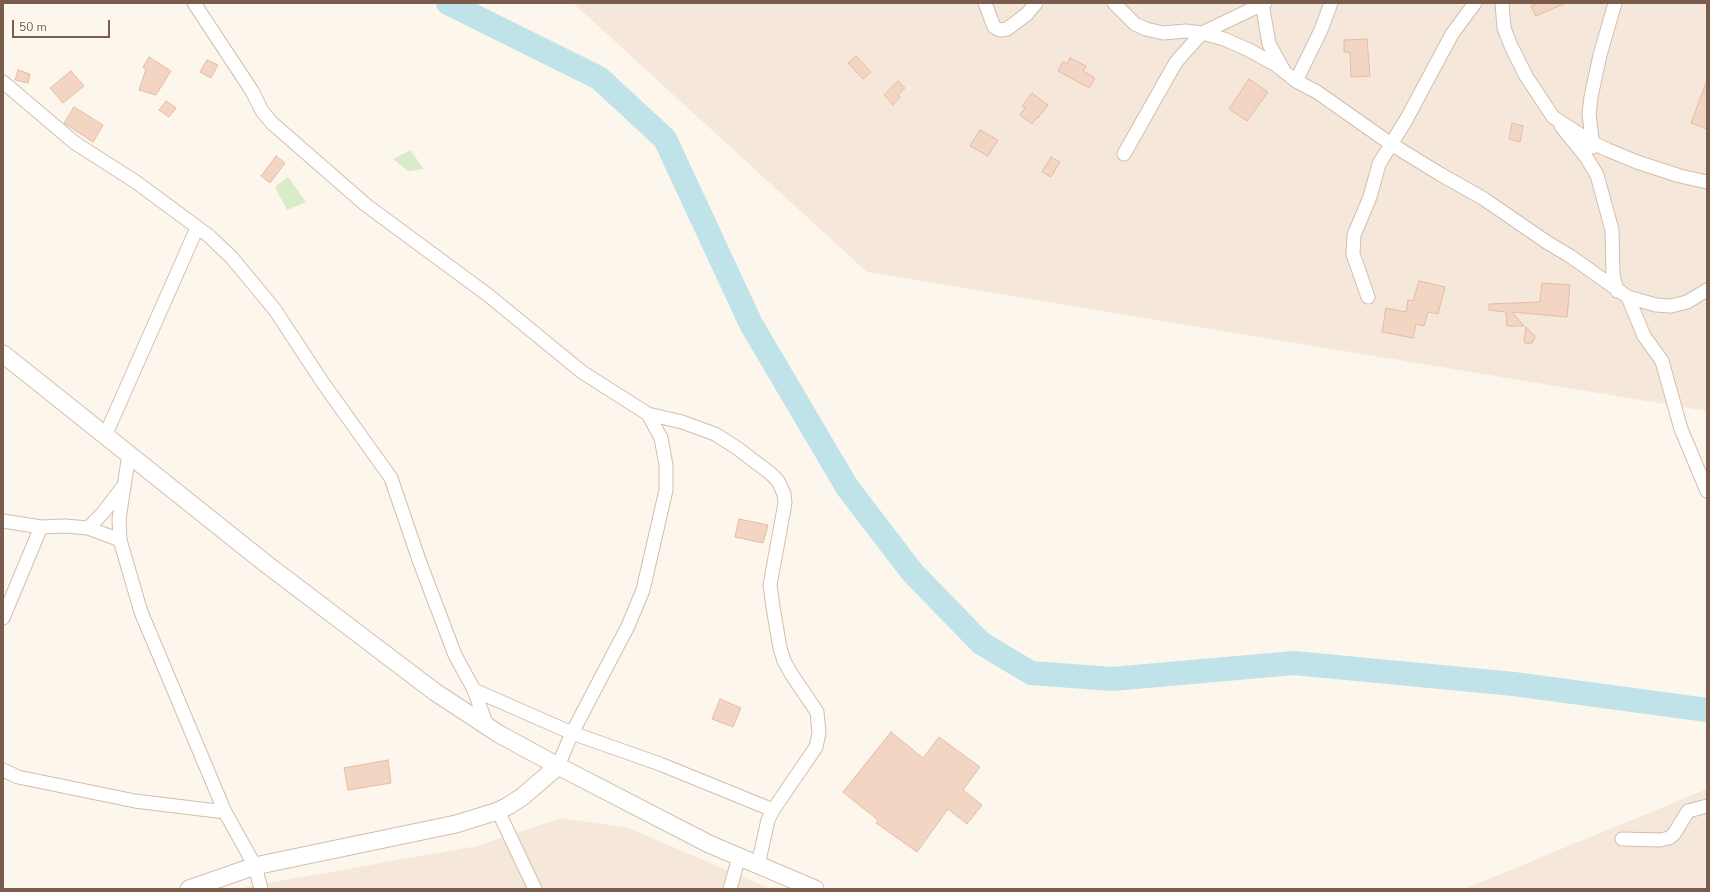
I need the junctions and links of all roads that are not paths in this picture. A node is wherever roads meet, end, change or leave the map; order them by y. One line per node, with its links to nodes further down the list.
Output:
1 (194, 3): 25 (street)
2 (984, 3): 3 (street)
3 (1036, 3)
4 (1114, 3): 10 (street)
5 (1263, 3): 10 (street); 11 (street)
6 (1331, 3): 12 (street)
7 (1475, 3): 16 (street)
8 (1502, 3): 14 (street)
9 (1614, 3): 15 (street)
10 (1202, 33): 11 (street); 17 (street)
11 (1284, 71): 12 (street)
12 (1296, 81): 16 (street)
13 (3, 82): 20 (street)
14 (1553, 117): 15 (street); 18 (street)
15 (1593, 143): 18 (street); 19 (street)
16 (1391, 144): 22 (street); 23 (street)
17 (1124, 154)
18 (1592, 167): 22 (street)
19 (1707, 182)
20 (196, 228): 26 (street); 35 (street)
21 (1707, 290): 22 (street)
22 (1622, 294): 29 (street)
23 (1368, 297)
24 (3, 354): 26 (street)
25 (648, 414): 37 (street); 41 (street)
26 (105, 436): 27 (street)
27 (129, 454): 28 (street); 36 (street)
28 (123, 486): 32 (street); 33 (street)
29 (1707, 491)
30 (3, 521): 31 (street)
31 (41, 527): 32 (street); 34 (street)
32 (88, 528): 33 (street)
33 (120, 540): 43 (street)
34 (3, 618)
35 (474, 690): 36 (street); 37 (street)
36 (487, 726): 38 (street)
37 (572, 733): 38 (street); 41 (street)
38 (558, 766): 42 (street); 45 (street)
39 (3, 770): 43 (street)
40 (1707, 806): 44 (street)
41 (773, 810): 46 (street)
42 (498, 811): 47 (street); 50 (street)
43 (225, 812): 47 (street)
44 (1622, 839)
45 (739, 857): 46 (street); 51 (street)
46 (758, 865): 52 (street)
47 (255, 866): 48 (street); 49 (street)
48 (189, 889)
49 (261, 889)
50 (535, 889)
51 (730, 889)
52 (815, 889)

